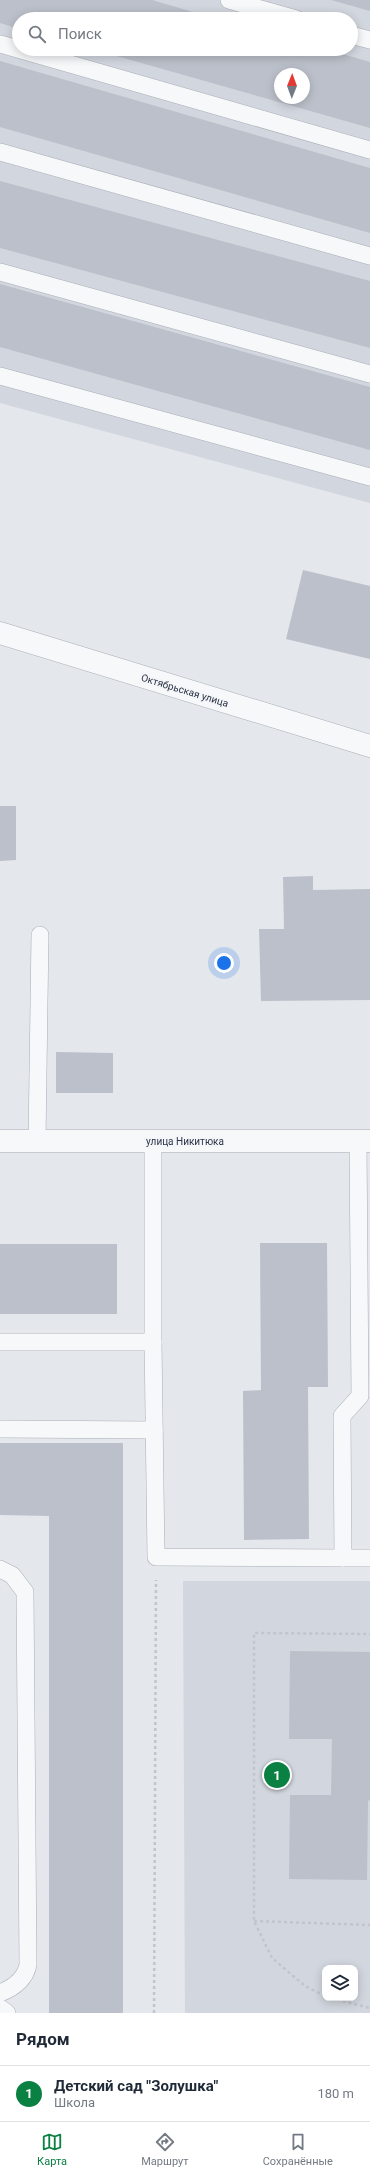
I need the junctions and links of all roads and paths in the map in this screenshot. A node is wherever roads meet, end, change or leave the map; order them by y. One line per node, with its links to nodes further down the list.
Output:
1 (229, 0): 2 (lane)
2 (271, 12)
3 (358, 37): 4 (lane)
4 (370, 40)
5 (0, 44): 6 (lane)
6 (12, 47)
7 (42, 56): 8 (lane)
8 (370, 150)
9 (0, 152): 10 (lane)
10 (370, 256)
11 (0, 272): 12 (lane)
12 (370, 374)
13 (0, 376): 14 (lane)
14 (370, 477)
15 (0, 633): 16 (street, Октябрьская улица)
16 (370, 746)
17 (40, 935): 19 (lane)
18 (0, 1141): 19 (street, улица Никитюка)
19 (37, 1141): 20 (street, улица Никитюка)
20 (154, 1141): 21 (street, улица Никитюка); 23 (lane)
21 (364, 1141): 27 (lane)
22 (0, 1342): 23 (lane)
23 (153, 1342): 25 (lane)
24 (0, 1429): 25 (lane)
25 (154, 1430): 26 (lane)
26 (156, 1557): 27 (lane); 39 (path)
27 (343, 1558): 28 (lane)
28 (370, 1558)
29 (0, 1569): 33 (lane)
30 (370, 1634): 31 (path)
31 (254, 1921): 32 (path); 34 (path)
32 (370, 1925)
33 (0, 1993)
34 (322, 1994)
35 (343, 2001): 37 (path)
36 (0, 2008): 38 (lane)
37 (370, 2008)
38 (7, 2013)
39 (154, 2013)

